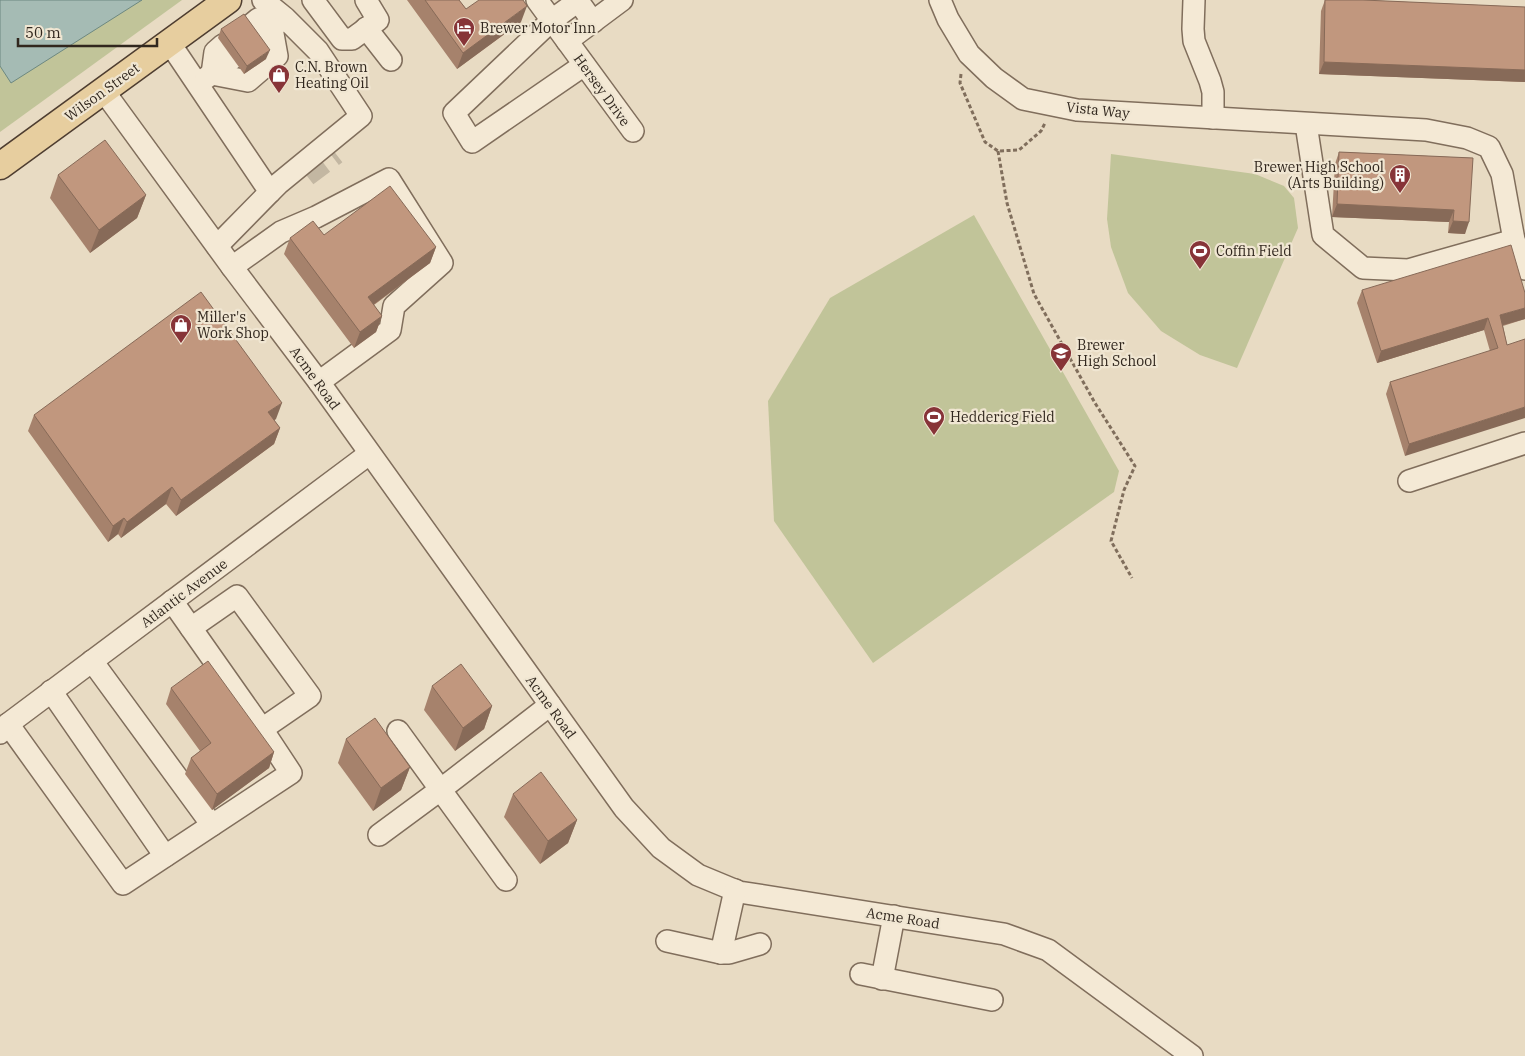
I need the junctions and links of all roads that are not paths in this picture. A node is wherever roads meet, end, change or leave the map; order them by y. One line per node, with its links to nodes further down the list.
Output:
1 (228, 0): 15 (main road, Wilson Street)
2 (263, 0): 11 (street)
3 (313, 0): 12 (street)
4 (366, 0): 12 (street)
5 (537, 0): 9 (street, Hersey Drive)
6 (622, 0): 10 (street)
7 (940, 0): 21 (street, Vista Way)
8 (1194, 0): 21 (street)
9 (552, 20): 10 (street); 14 (street, Hersey Drive); 18 (street)
10 (593, 22): 14 (street)
11 (278, 23): 13 (street); 19 (street); 22 (street)
12 (366, 28): 17 (street)
13 (250, 35)
14 (567, 41): 18 (street, Hersey Drive)
15 (170, 42): 19 (street); 20 (main road, Wilson Street)
16 (228, 51): 19 (street)
17 (391, 60)
18 (584, 65): 24 (street, Hersey Drive)
19 (204, 79): 28 (street)
20 (103, 90): 26 (main road, Wilson Street); 30 (street, Acme Road)
21 (1213, 118): 23 (street, Vista Way)
22 (354, 123): 25 (street); 28 (street)
23 (1306, 124): 29 (street, Vista Way); 29 (street)
24 (633, 131)
25 (336, 154)
26 (0, 166)
27 (307, 176): 28 (street)
28 (274, 188): 30 (street)
29 (1514, 240): 32 (street)
30 (217, 246): 31 (street, Acme Road)
31 (232, 267): 33 (street, Acme Road); 33 (street)
32 (1525, 269)
33 (319, 382): 35 (street, Acme Road)
34 (1525, 443): 36 (street)
35 (370, 454): 37 (street, Atlantic Avenue); 41 (street, Acme Road)
36 (1409, 481)
37 (172, 602): 38 (street); 39 (street, Atlantic Avenue)
38 (191, 628): 43 (street); 43 (street)
39 (92, 661): 40 (street, Atlantic Avenue); 46 (street)
40 (51, 691): 42 (street, Atlantic Avenue); 48 (street)
41 (550, 705): 45 (street); 50 (street, Acme Road)
42 (4, 728): 48 (street)
43 (262, 729): 46 (street)
44 (398, 731): 45 (street)
45 (440, 790): 47 (street); 49 (street)
46 (212, 825): 48 (street)
47 (379, 834)
48 (165, 856)
49 (506, 880)
50 (735, 890): 51 (street, Acme Road); 54 (street)
51 (894, 916): 56 (street); 58 (street, Acme Road)
52 (667, 941): 54 (street)
53 (760, 944): 54 (street)
54 (721, 952)
55 (862, 974): 56 (street)
56 (882, 978): 57 (street)
57 (992, 1000)
58 (1192, 1056): 59 (street)
59 (1201, 1056)

